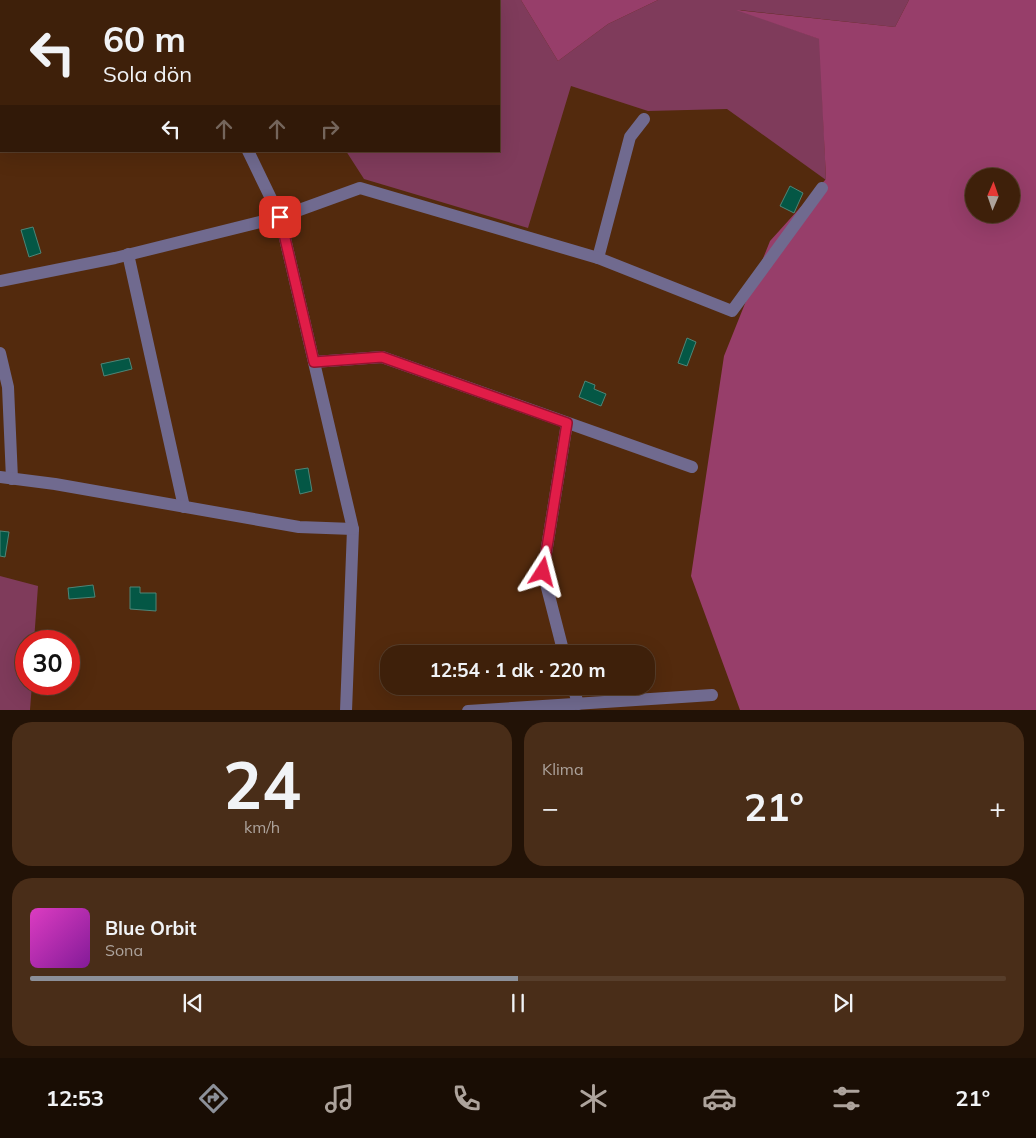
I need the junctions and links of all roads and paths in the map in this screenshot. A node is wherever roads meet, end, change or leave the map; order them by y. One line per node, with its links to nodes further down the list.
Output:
1 (644, 119): 6 (street)
2 (248, 152): 4 (street)
3 (822, 188): 6 (street)
4 (280, 217): 5 (street); 6 (street); 9 (street)
5 (128, 254): 7 (street); 13 (street)
6 (598, 258)
7 (0, 281)
8 (0, 353): 12 (street)
9 (314, 362): 10 (street); 14 (street)
10 (567, 423): 11 (street); 15 (street)
11 (692, 467)
12 (6, 478): 13 (street)
13 (184, 507): 14 (street)
14 (353, 528): 19 (street)
15 (562, 645)
16 (576, 695): 18 (street)
17 (712, 696): 18 (street)
18 (578, 704): 20 (street)
19 (346, 710)
20 (468, 710)

